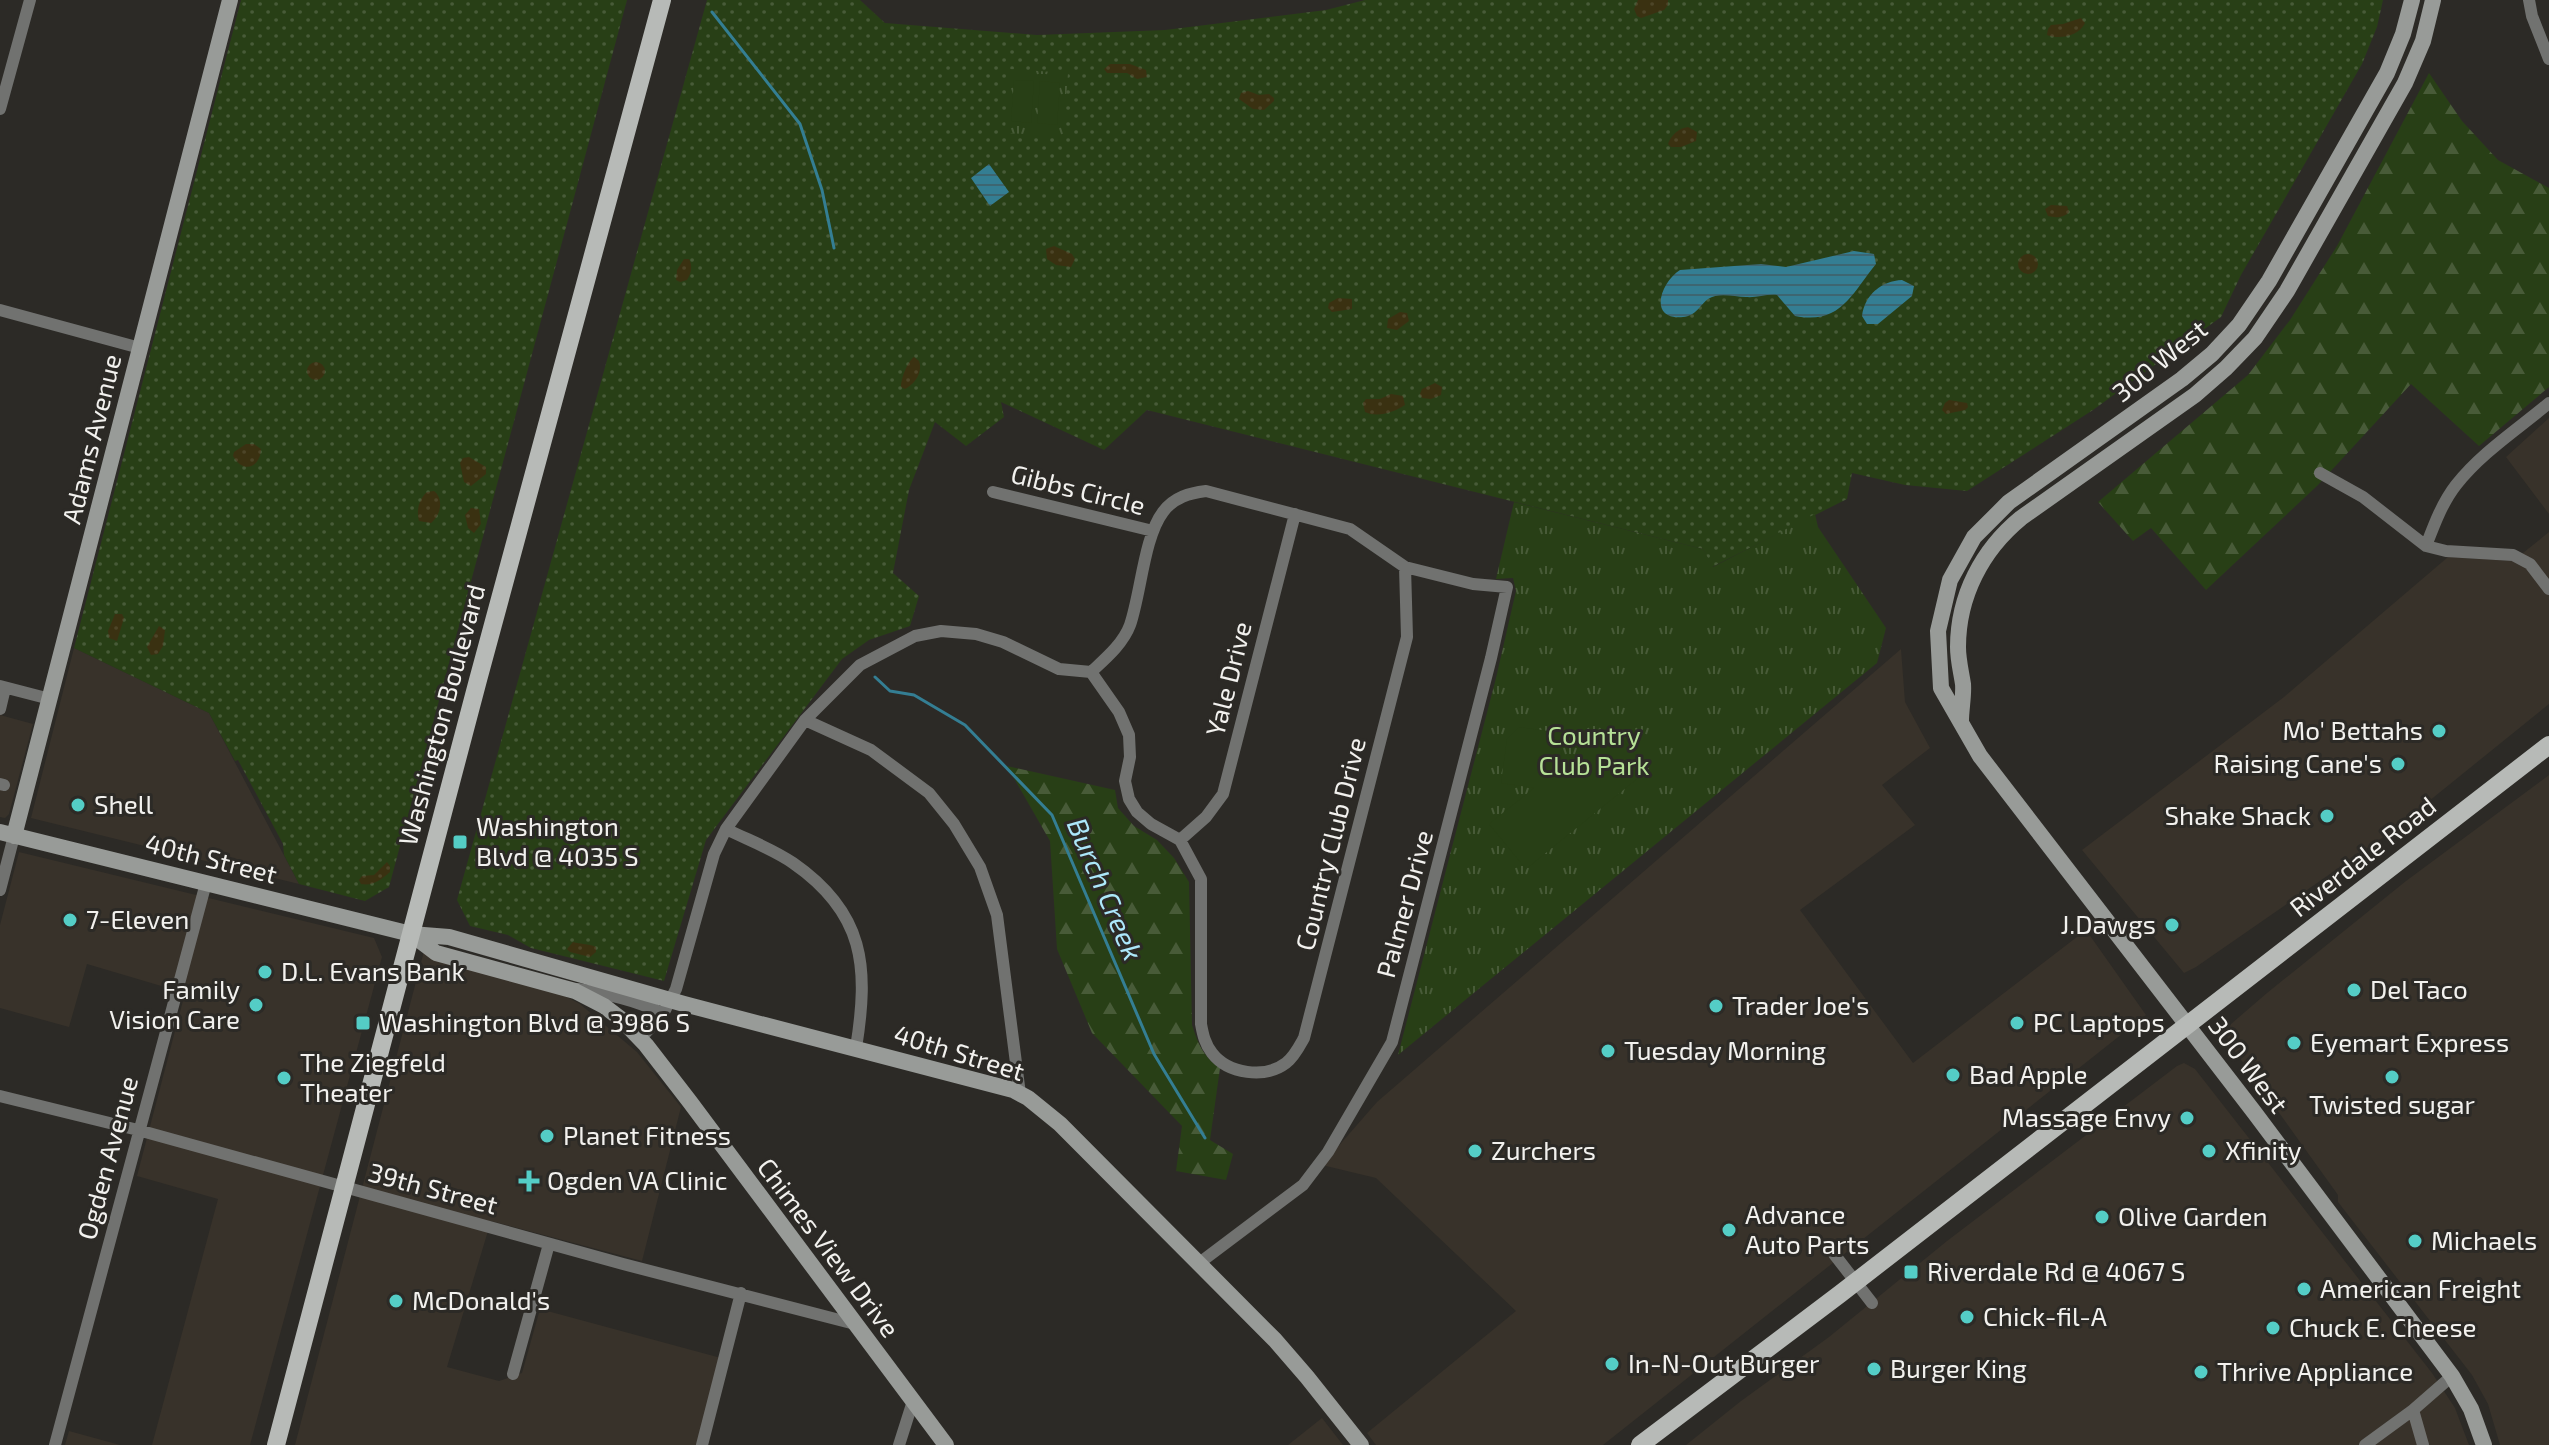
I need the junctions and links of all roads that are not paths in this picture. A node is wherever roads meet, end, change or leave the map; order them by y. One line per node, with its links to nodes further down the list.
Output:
1 (30, 0): 8 (street)
2 (230, 0): 10 (main road, Adams Avenue)
3 (662, 0): 31 (main road, Washington Boulevard)
4 (2412, 0): 24 (main road, 300 West)
5 (2433, 0): 24 (main road, 300 West)
6 (2529, 0): 7 (street)
7 (2549, 59)
8 (0, 109)
9 (0, 310): 10 (street)
10 (140, 348): 21 (main road, Adams Avenue)
11 (2549, 403): 16 (street)
12 (2320, 473): 16 (street)
13 (993, 492): 15 (street, Gibbs Circle)
14 (1295, 514): 15 (street); 17 (street); 28 (street, Yale Drive)
15 (1153, 531): 19 (street)
16 (2426, 546): 18 (street)
17 (1405, 567): 28 (street, Country Club Drive); 43 (street, Palmer Drive)
18 (2549, 589)
19 (1091, 672): 23 (street); 28 (street)
20 (3, 687): 21 (street); 22 (street)
21 (50, 699): 27 (main road, Adams Avenue)
22 (0, 709)
23 (805, 720): 26 (street); 37 (street)
24 (1961, 721): 34 (main road, 300 West)
25 (2549, 745): 34 (main road, Riverdale Road)
26 (726, 829): 33 (street); 36 (street)
27 (7, 834): 29 (main road, 40th Street); 30 (street, Adams Avenue)
28 (1180, 840)
29 (206, 883): 31 (main road, 40th Street); 39 (street, Ogden Avenue)
30 (0, 890)
31 (411, 934): 32 (main road, 40th Street); 33 (main road, 40th Street); 40 (main road, Washington Boulevard)
32 (564, 987): 33 (street, 40th Street); 35 (main road, Chimes View Drive)
33 (667, 1007): 35 (street); 36 (main road, 40th Street)
34 (2188, 1025): 44 (main road, Riverdale Road); 49 (main road, 300 West)
35 (640, 1039): 47 (main road, Chimes View Drive)
36 (856, 1048): 37 (main road, 40th Street)
37 (1020, 1094): 43 (main road, 40th Street)
38 (0, 1096): 39 (street, 39th Street)
39 (138, 1130): 40 (street, 39th Street); 52 (street, Ogden Avenue)
40 (344, 1188): 41 (street, 39th Street); 53 (main road, Washington Boulevard)
41 (549, 1244): 45 (street, 39th Street); 48 (street)
42 (1834, 1254): 44 (street)
43 (1198, 1264): 57 (main road, 40th Street)
44 (1855, 1282): 46 (street); 58 (main road)
45 (741, 1293): 47 (street, 39th Street); 54 (street)
46 (1872, 1303)
47 (855, 1324): 50 (main road, Chimes View Drive)
48 (513, 1374)
49 (2452, 1376): 51 (street); 61 (main road, 300 West)
50 (913, 1401): 55 (street); 56 (main road, Chimes View Drive)
51 (2413, 1410): 59 (street); 60 (street)
52 (55, 1445)
53 (276, 1445)
54 (702, 1445)
55 (899, 1445)
56 (946, 1445)
57 (1361, 1445)
58 (1640, 1445)
59 (2365, 1445)
60 (2423, 1445)
61 (2484, 1445)

